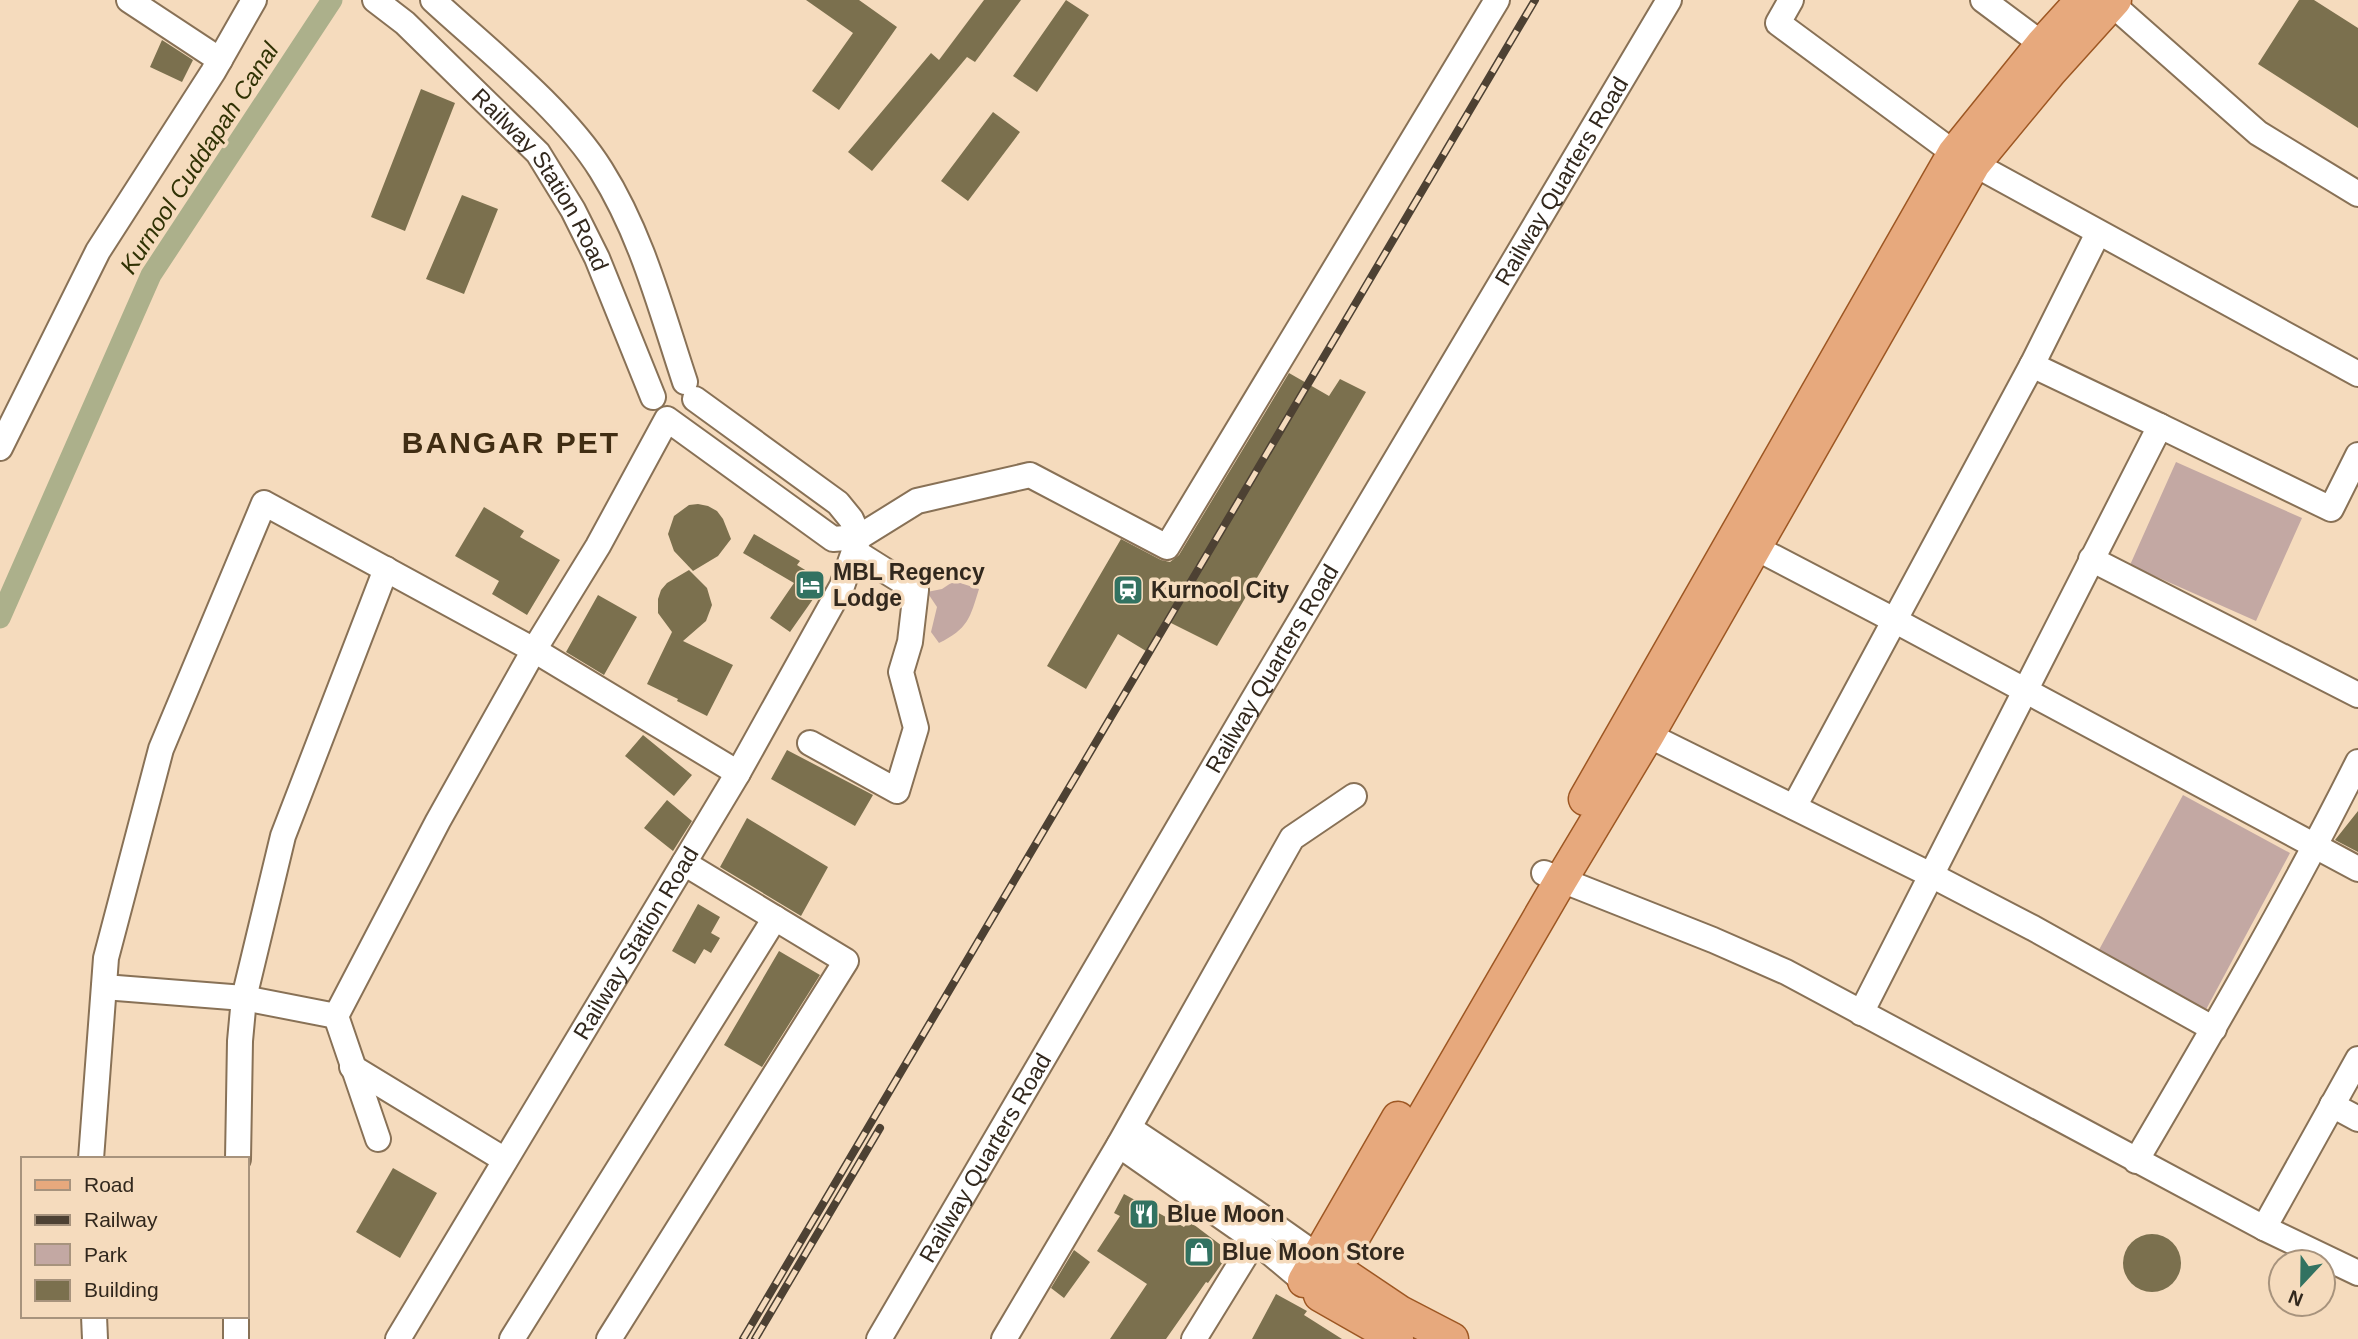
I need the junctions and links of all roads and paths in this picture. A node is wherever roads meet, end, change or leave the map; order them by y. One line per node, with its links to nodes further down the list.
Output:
1 (129, 0): 11 (street)
2 (254, 0): 11 (street)
3 (375, 0): 18 (street, Railway Station Road)
4 (433, 0): 17 (street, Railway Station Road)
5 (1497, 0): 24 (street)
6 (1669, 0): 69 (street, Railway Quarters Road)
7 (1791, 0): 12 (street)
8 (1983, 0): 10 (street)
9 (2103, 1): 10 (main road); 12 (main road); 13 (street)
10 (2042, 44): 12 (main road)
11 (220, 60): 21 (street)
12 (1964, 159): 14 (street); 23 (main road)
13 (2358, 194)
14 (2098, 233): 15 (street); 16 (street)
15 (2032, 365): 20 (street); 27 (street)
16 (2358, 374)
17 (690, 391): 18 (street); 19 (street); 24 (street)
18 (653, 397): 19 (street)
19 (667, 419): 24 (street); 28 (street)
20 (2160, 426): 22 (street); 25 (street)
21 (0, 448)
22 (2358, 455)
23 (1745, 543): 27 (street); 31 (main road); 41 (main road)
24 (856, 544): 32 (street); 34 (street, Railway Station Road)
25 (2091, 559): 29 (street); 30 (street)
26 (386, 569): 28 (street); 43 (street); 44 (street)
27 (1894, 620): 29 (street); 36 (street)
28 (534, 650): 34 (street); 46 (street)
29 (2024, 690): 37 (street); 40 (street)
30 (2358, 695)
31 (1648, 734): 36 (street); 41 (main road)
32 (810, 743)
33 (2358, 762): 37 (street)
34 (738, 773): 38 (street, Railway Station Road)
35 (1354, 796): 52 (street)
36 (1794, 807): 40 (street)
37 (2316, 846): 39 (street); 47 (street)
38 (684, 863): 42 (street); 56 (street, Railway Station Road)
39 (2358, 869)
40 (1931, 875): 45 (street); 47 (street)
41 (1552, 877): 45 (street); 61 (main road)
42 (775, 918): 67 (street); 68 (street)
43 (104, 987): 44 (street); 54 (street)
44 (244, 998): 46 (street); 55 (street)
45 (1861, 1013): 57 (street)
46 (336, 1016): 49 (street)
47 (2214, 1029): 57 (street)
48 (2358, 1059): 50 (street)
49 (352, 1067): 53 (street); 56 (street)
50 (2332, 1105): 51 (street); 58 (street)
51 (2358, 1119)
52 (1124, 1136): 59 (street); 70 (street)
53 (379, 1139)
54 (91, 1157)
55 (238, 1157)
56 (505, 1160): 66 (street, Railway Station Road)
57 (2136, 1161): 58 (street)
58 (2264, 1228): 60 (street)
59 (1262, 1231): 61 (street); 71 (street)
60 (2358, 1273)
61 (1319, 1275): 72 (main road); 73 (main road)
62 (94, 1318): 64 (street)
63 (236, 1318): 65 (street)
64 (95, 1339)
65 (236, 1339)
66 (398, 1339)
67 (512, 1339)
68 (609, 1339)
69 (879, 1339)
70 (1004, 1339)
71 (1194, 1339)
72 (1397, 1339)
73 (1452, 1339)

